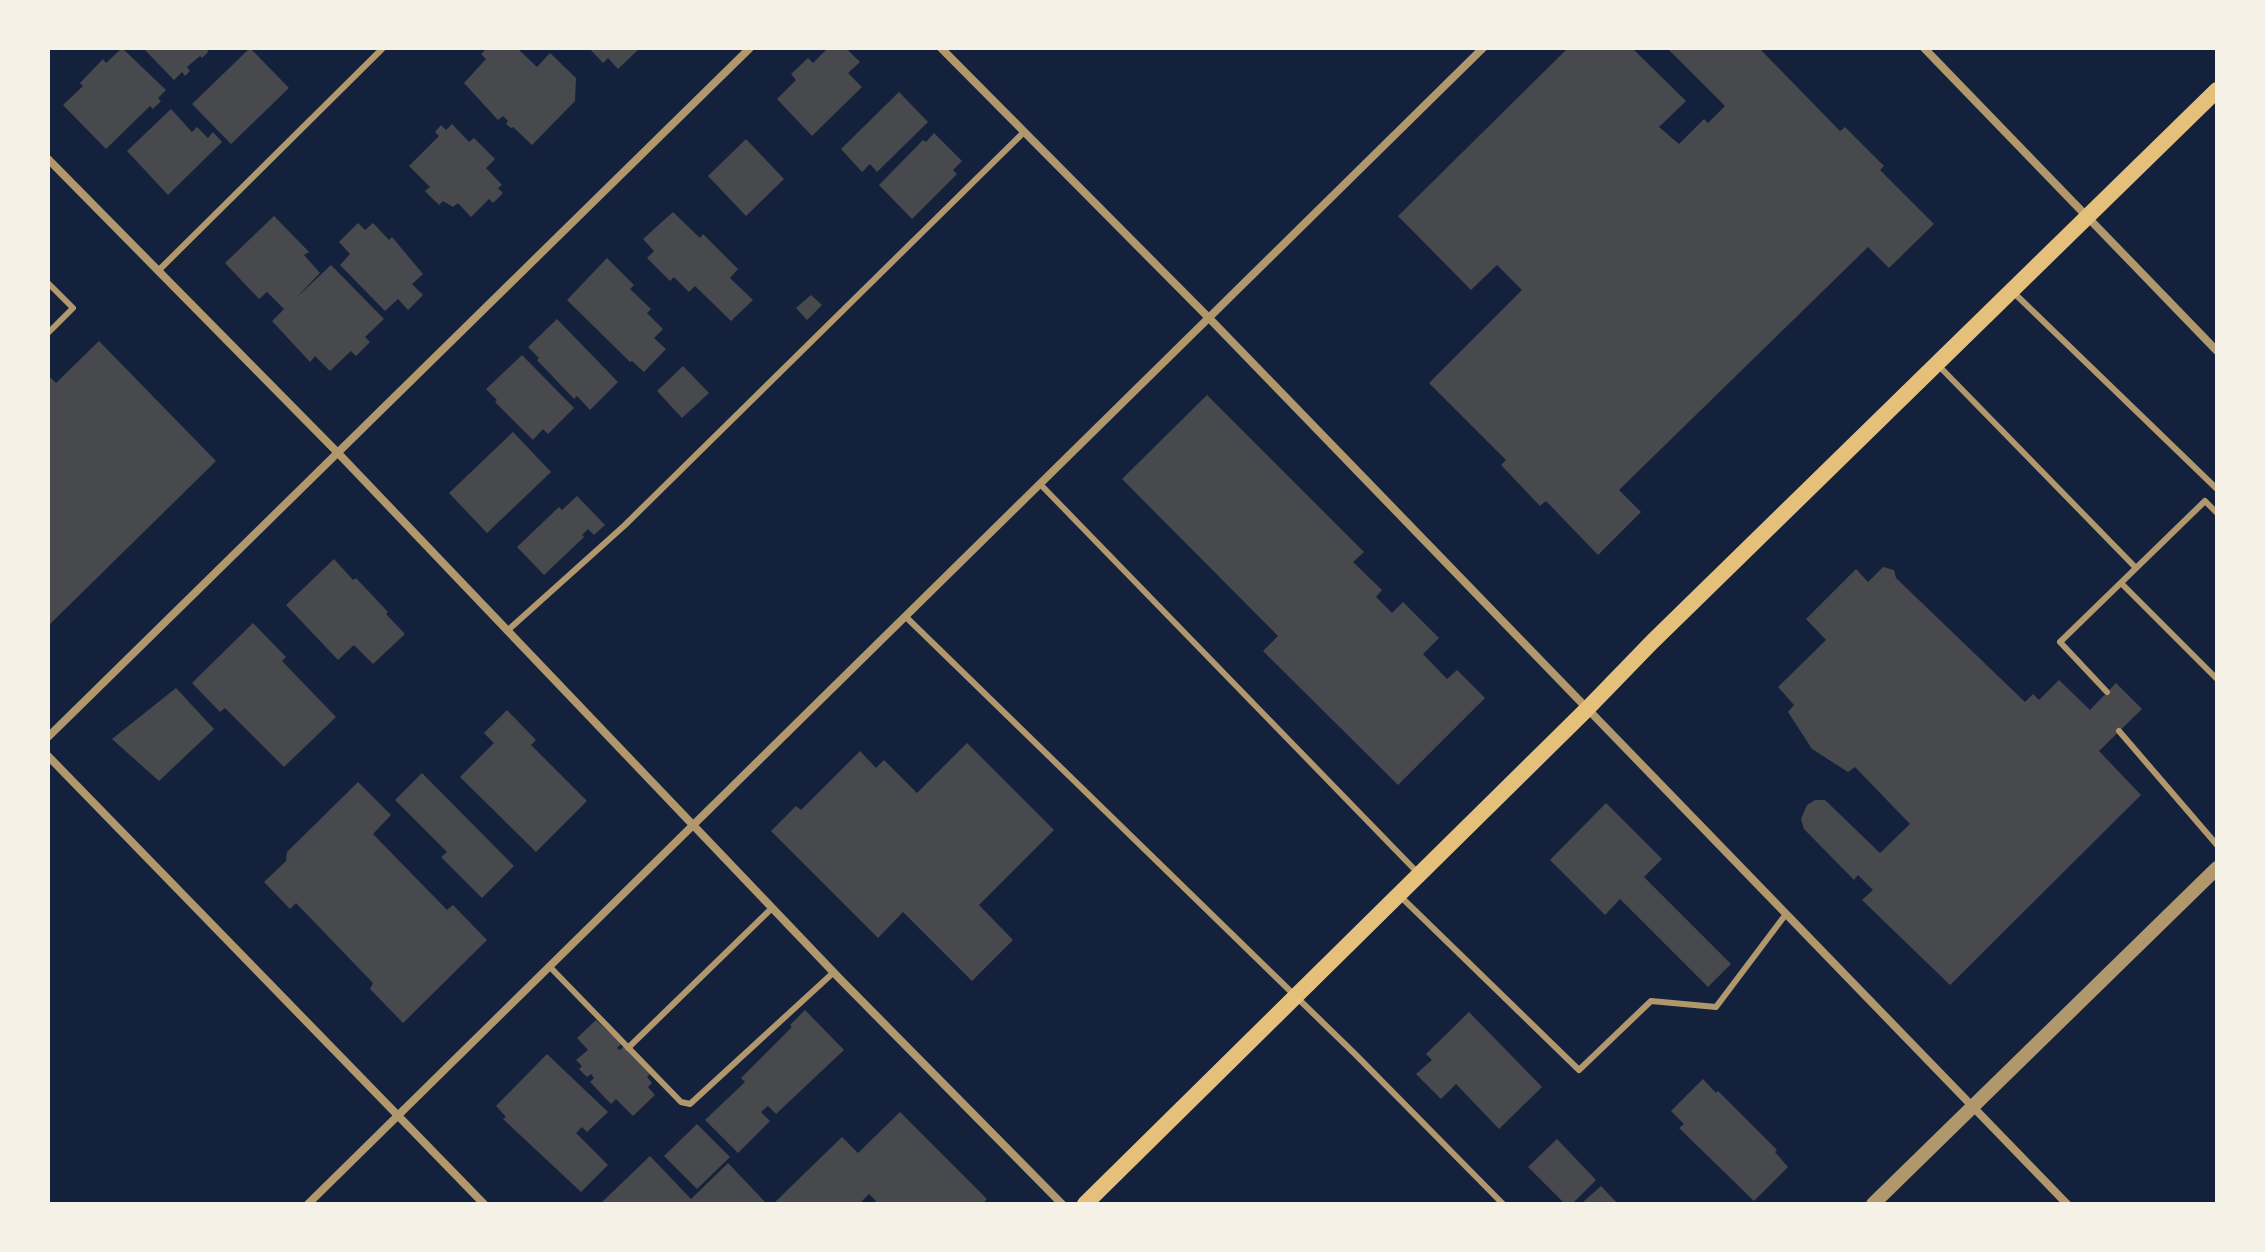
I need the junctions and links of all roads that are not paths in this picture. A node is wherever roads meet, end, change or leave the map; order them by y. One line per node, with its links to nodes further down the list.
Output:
1 (383, 48): 10 (lane)
2 (750, 48): 17 (street)
3 (941, 48): 7 (street)
4 (1483, 48): 13 (street)
5 (1924, 48): 9 (street)
6 (2217, 90): 9 (main road)
7 (1024, 132): 13 (street); 25 (lane)
8 (48, 159): 10 (street)
9 (2087, 217): 12 (main road); 15 (street)
10 (158, 271): 17 (street)
11 (48, 283): 14 (lane)
12 (2012, 291): 16 (main road); 19 (lane)
13 (1209, 318): 18 (street); 28 (street)
14 (48, 333)
15 (2217, 351)
16 (1937, 364): 22 (lane); 28 (main road)
17 (338, 453): 25 (street); 30 (street)
18 (1041, 485): 24 (street); 35 (lane)
19 (2217, 490): 20 (lane)
20 (2205, 501): 21 (lane); 22 (lane)
21 (2217, 513)
22 (2136, 568): 23 (lane)
23 (2121, 583): 26 (lane); 27 (lane)
24 (906, 617): 32 (street); 41 (lane)
25 (507, 631): 32 (street)
26 (2217, 679)
27 (2107, 692)
28 (1587, 709): 35 (main road); 38 (street)
29 (2119, 731): 33 (lane)
30 (48, 737)
31 (48, 756): 44 (street)
32 (694, 827): 37 (street); 39 (street)
33 (2217, 845)
34 (2217, 868): 43 (street)
35 (1419, 874): 36 (main road)
36 (1399, 895): 38 (lane); 41 (main road)
37 (772, 908): 40 (street); 42 (lane)
38 (1786, 914): 43 (street)
39 (550, 967): 42 (lane); 44 (street)
40 (834, 972): 42 (lane); 47 (street)
41 (1296, 996): 48 (main road); 49 (lane)
42 (628, 1048)
43 (1973, 1107): 50 (street); 51 (street)
44 (398, 1115): 45 (street); 46 (street)
45 (308, 1204)
46 (484, 1204)
47 (1062, 1204)
48 (1085, 1204)
49 (1503, 1204)
50 (1873, 1204)
51 (2067, 1204)

